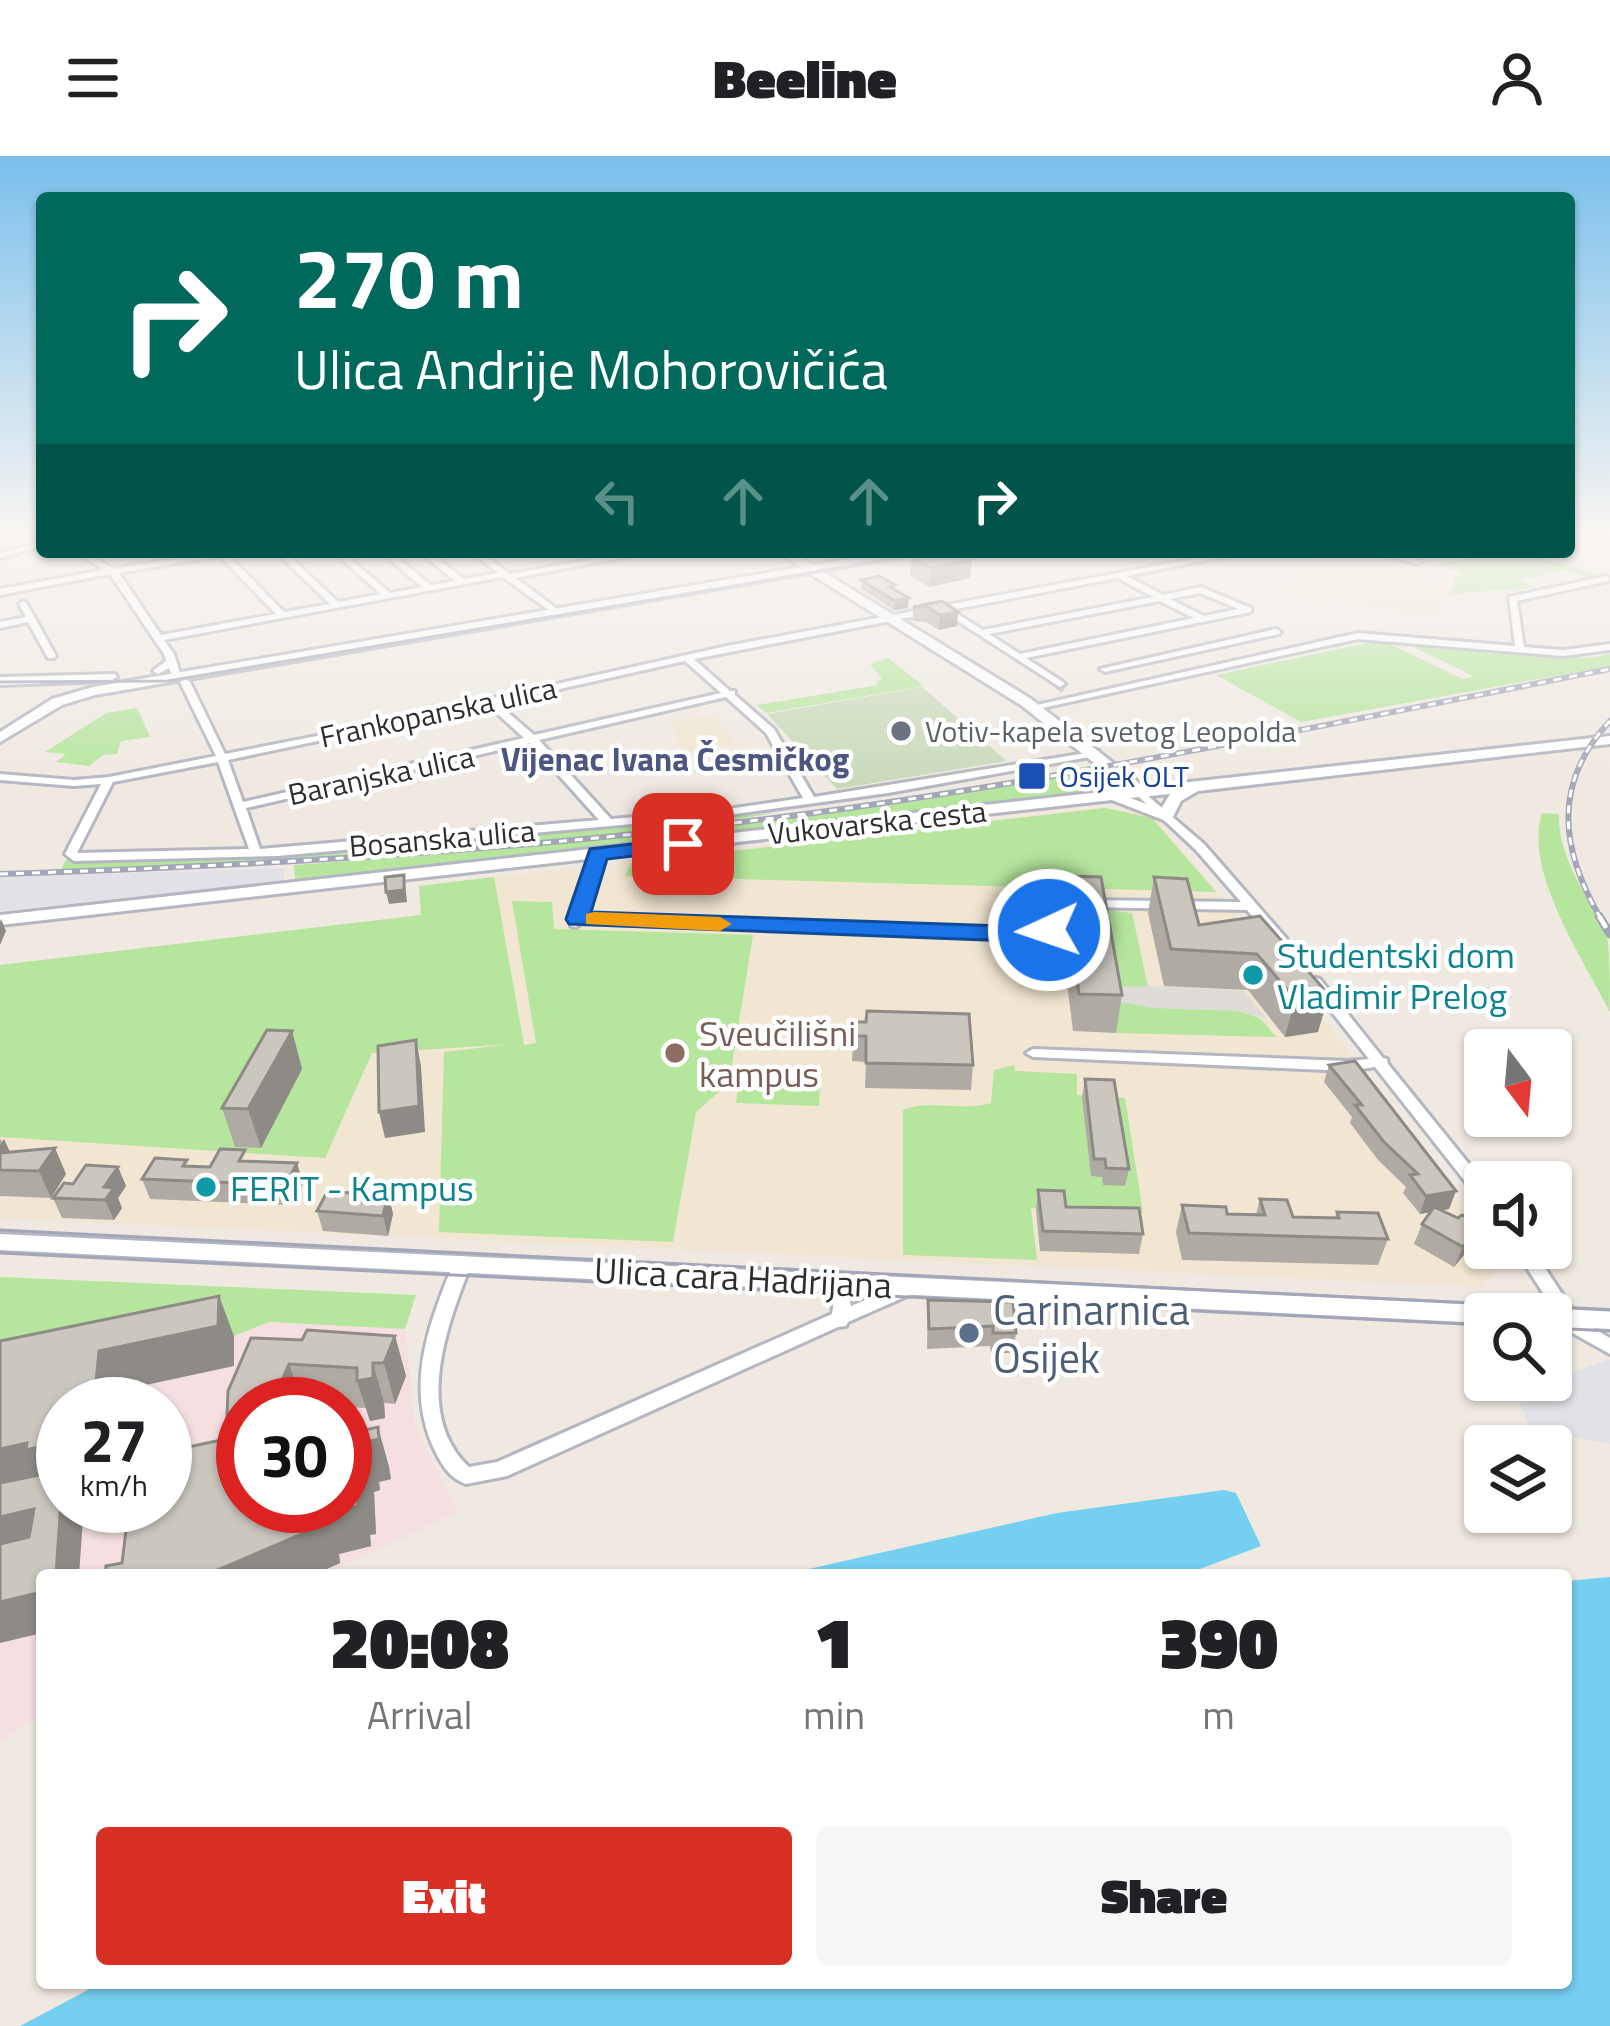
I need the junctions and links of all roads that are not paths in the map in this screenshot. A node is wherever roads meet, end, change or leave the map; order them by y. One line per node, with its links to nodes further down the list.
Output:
1 (29, 615): 13 (street)
2 (142, 615): 18 (street)
3 (275, 615): 18 (street)
4 (528, 615): 25 (main road)
5 (888, 615): 12 (main road)
6 (908, 615): 12 (street, Frankopanska ulica)
7 (954, 615): 17 (street)
8 (1073, 615): 17 (street)
9 (1193, 615): 14 (street)
10 (1224, 615): 14 (street)
11 (1515, 615): 20 (street)
12 (893, 618): 23 (street, Frankopanska ulica); 32 (main road)
13 (31, 619): 15 (street); 21 (street)
14 (1202, 620): 22 (street)
15 (0, 625)
16 (1276, 632): 24 (street)
17 (982, 633): 22 (street)
18 (158, 638): 25 (street)
19 (1610, 647): 20 (street)
20 (1520, 650): 28 (street)
21 (51, 656)
22 (1018, 657): 28 (street)
23 (687, 658): 29 (street); 30 (street, Frankopanska ulica)
24 (1105, 669)
25 (162, 676): 26 (main road); 31 (main road); 37 (street)
26 (74, 679): 27 (main road); 31 (main road)
27 (0, 681)
28 (1066, 689): 32 (street)
29 (732, 693): 35 (street, Baranjska ulica); 44 (street)
30 (489, 701): 35 (street); 37 (street, Frankopanska ulica)
31 (57, 703): 33 (main road)
32 (1033, 707): 36 (main road)
33 (0, 738)
34 (1610, 740): 41 (main road, Vukovarska cesta)
35 (534, 741): 45 (street, Baranjska ulica); 47 (street)
36 (1095, 753): 38 (main road); 44 (street, Bosanska ulica)
37 (222, 758): 40 (street, Frankopanska ulica); 45 (street)
38 (1118, 772): 41 (main road); 42 (main road); 43 (main road)
39 (0, 777): 40 (street, Frankopanska ulica)
40 (109, 780): 48 (street, Bosanska ulica)
41 (1203, 786): 42 (main road, Vukovarska cesta); 46 (main road)
42 (1141, 793): 43 (main road, Vukovarska cesta); 46 (street)
43 (1094, 798): 46 (main road); 49 (main road, Vukovarska cesta)
44 (811, 802): 47 (street, Bosanska ulica)
45 (241, 806): 48 (street)
46 (1166, 816): 50 (street)
47 (609, 824): 48 (street, Bosanska ulica)
48 (256, 853)
49 (598, 854): 50 (street); 51 (main road, Vukovarska cesta)
50 (1252, 906): 52 (street)
51 (0, 920)
52 (1295, 958)
53 (1310, 976): 55 (street)
54 (1034, 1053): 55 (street)
55 (1382, 1062): 56 (street)
56 (1464, 1168)
57 (0, 1242): 58 (main road, Ulica cara Hadrijana)
58 (463, 1262): 59 (main road, Ulica cara Hadrijana); 64 (street)
59 (828, 1281): 60 (main road, Ulica cara Hadrijana); 64 (street)
60 (912, 1286): 61 (main road, Ulica cara Hadrijana); 64 (street)
61 (1464, 1313)
62 (1572, 1319): 63 (main road)
63 (1610, 1320)
64 (840, 1321)
65 (1572, 1327): 66 (street)
66 (1610, 1347)

